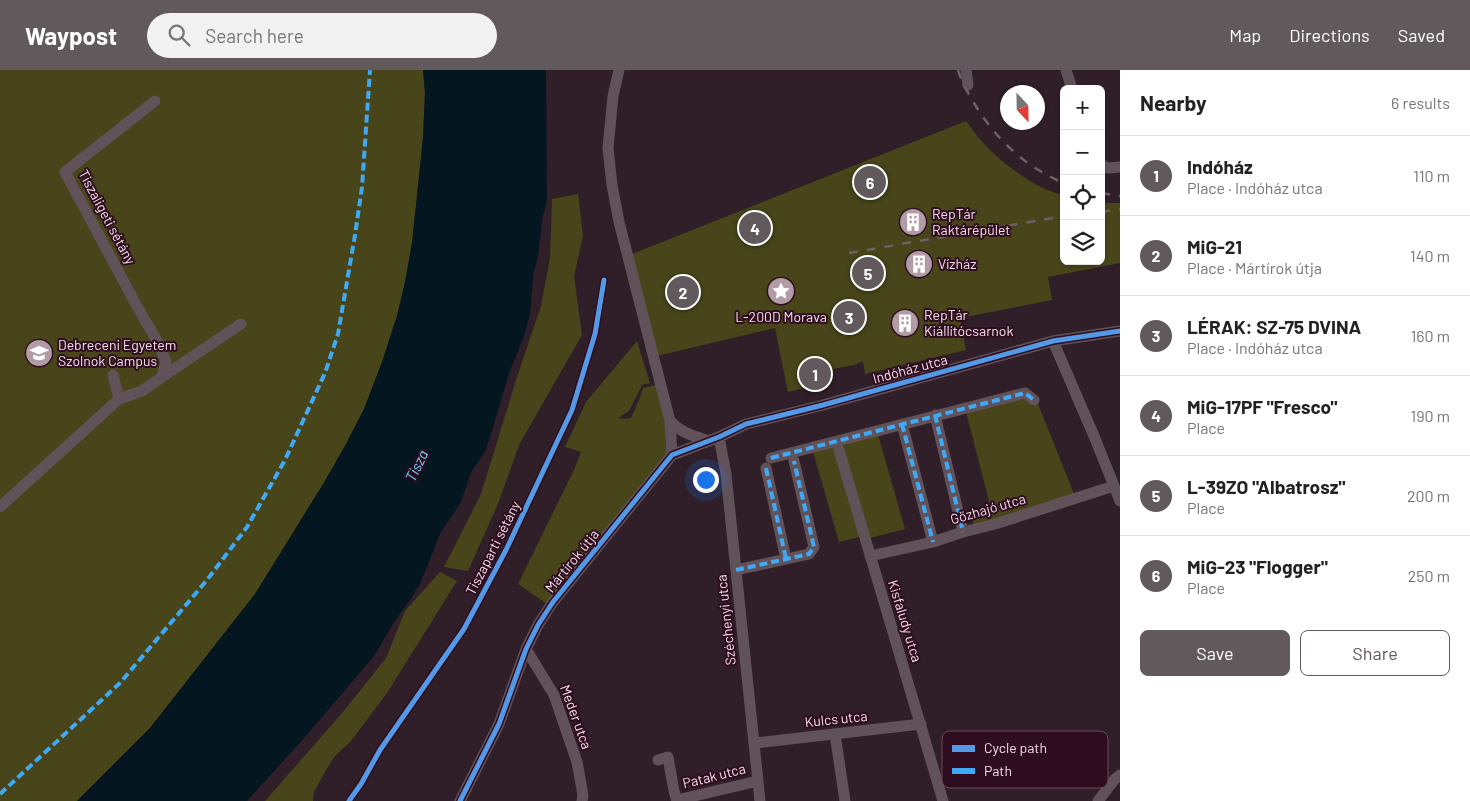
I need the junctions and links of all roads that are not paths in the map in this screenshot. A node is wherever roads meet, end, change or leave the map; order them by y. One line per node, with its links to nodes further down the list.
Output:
1 (619, 70): 17 (street)
2 (966, 70): 4 (street)
3 (1066, 70): 5 (street)
4 (968, 85)
5 (1071, 85)
6 (155, 102): 13 (street, Tiszaligeti sétány)
7 (1105, 166): 8 (street)
8 (1120, 167)
9 (241, 324): 13 (street)
10 (1120, 331): 11 (street, Indóház utca)
11 (1053, 342): 19 (street, Indóház utca); 23 (street)
12 (113, 375): 14 (street)
13 (162, 377): 14 (street)
14 (118, 399): 25 (street)
15 (1034, 400): 16 (street)
16 (934, 416): 18 (street); 26 (street)
17 (670, 422): 19 (street); 21 (street)
18 (902, 424): 27 (street); 29 (street)
19 (714, 439): 21 (street, Indóház utca); 30 (street, Széchenyi utca)
20 (839, 450): 28 (street, Kisfaludy utca)
21 (672, 455): 31 (street, Mártírok útja)
22 (794, 461): 29 (street)
23 (1114, 486): 24 (street); 26 (street, Gőzhajó utca)
24 (1120, 501)
25 (0, 506)
26 (963, 532): 27 (street, Gőzhajó utca)
27 (933, 542): 28 (street, Gőzhajó utca)
28 (870, 556): 32 (street, Kisfaludy utca)
29 (786, 559): 30 (street)
30 (736, 570): 34 (street, Széchenyi utca)
31 (526, 649): 38 (street, Mártírok útja); 39 (street, Meder utca)
32 (920, 724): 33 (street, Kulcs utca); 43 (street, Kisfaludy utca)
33 (835, 734): 34 (street, Kulcs utca); 42 (street)
34 (755, 742): 37 (street, Széchenyi utca)
35 (658, 760): 40 (street, Patak utca)
36 (1120, 775): 44 (street)
37 (758, 781): 40 (street, Patak utca); 41 (street, Széchenyi utca)
38 (460, 801)
39 (582, 801)
40 (677, 801)
41 (760, 801)
42 (844, 801)
43 (942, 801)
44 (1098, 801)

